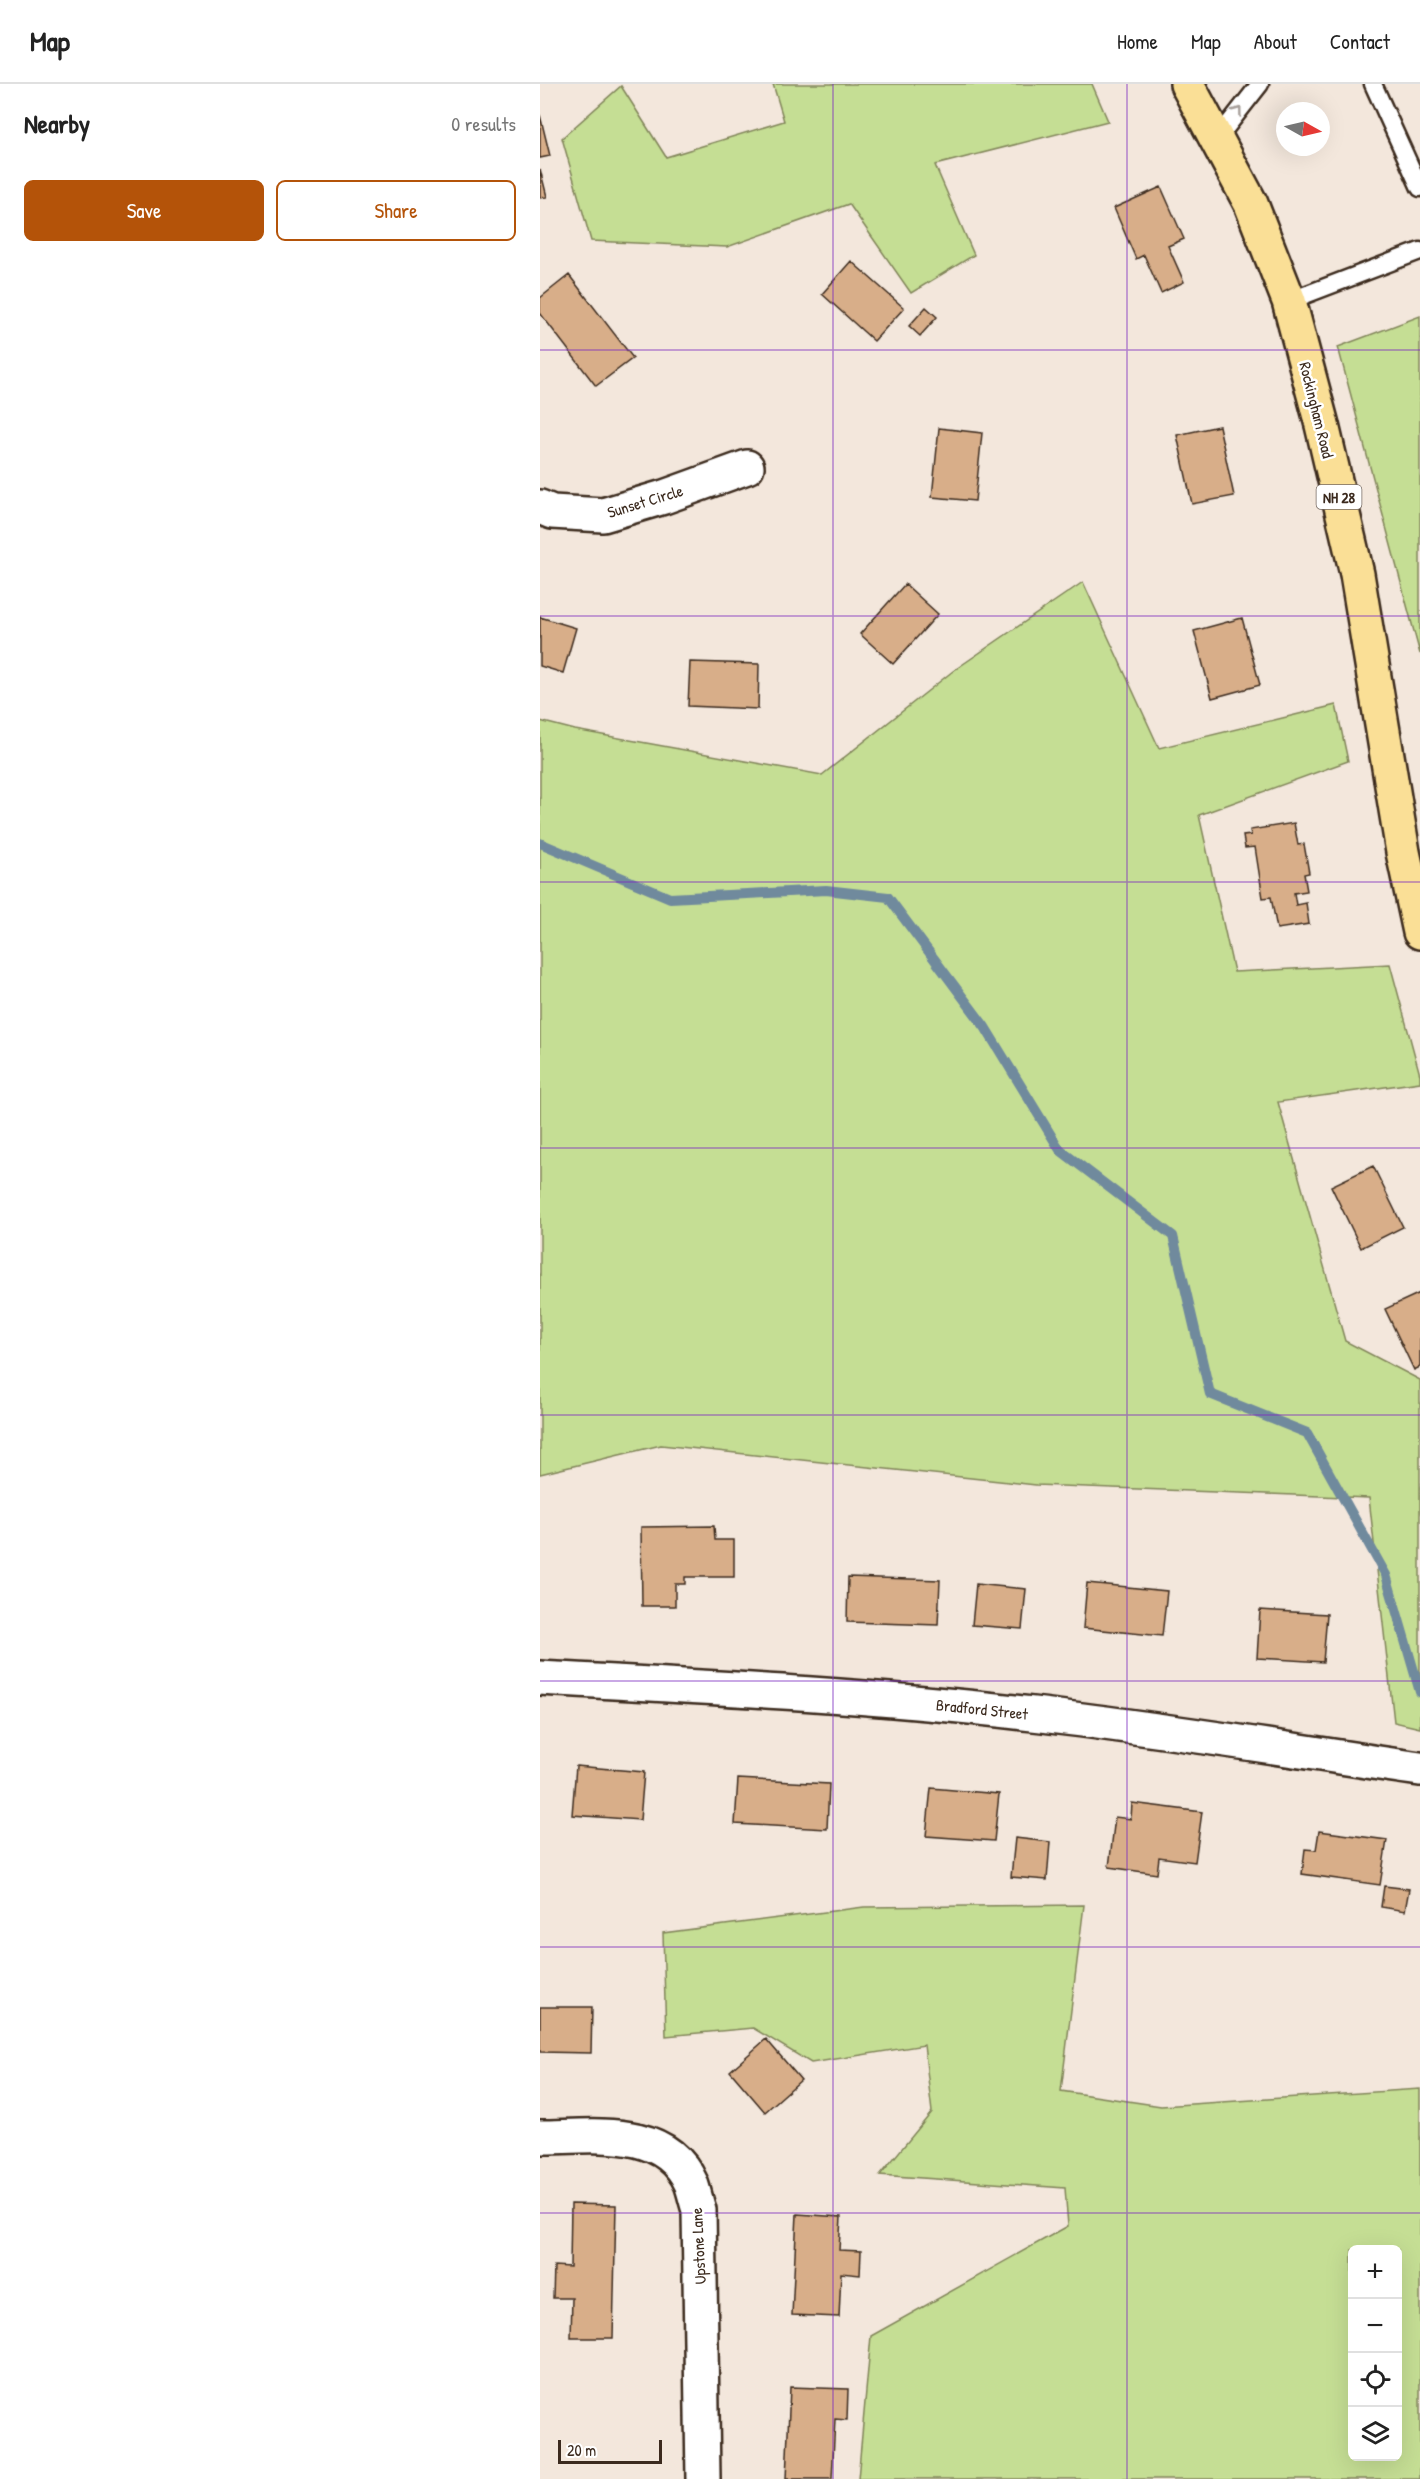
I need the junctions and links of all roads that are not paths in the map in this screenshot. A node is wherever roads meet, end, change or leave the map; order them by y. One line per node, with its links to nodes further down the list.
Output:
1 (1187, 84): 4 (main road, Rockingham Road / NH 28)
2 (1260, 84): 4 (lane, one-way to 2)
3 (1373, 84): 5 (lane)
4 (1217, 139): 7 (main road, Rockingham Road / NH 28)
5 (1420, 188)
6 (1420, 251): 7 (lane)
7 (1289, 301): 10 (main road, Rockingham Road / NH 28)
8 (747, 467): 9 (street, Sunset Circle)
9 (540, 507)
10 (1420, 932)
11 (540, 1678): 12 (street, Bradford Street)
12 (1420, 1769)
13 (540, 2137): 14 (street, Upstone Lane)
14 (703, 2479)

